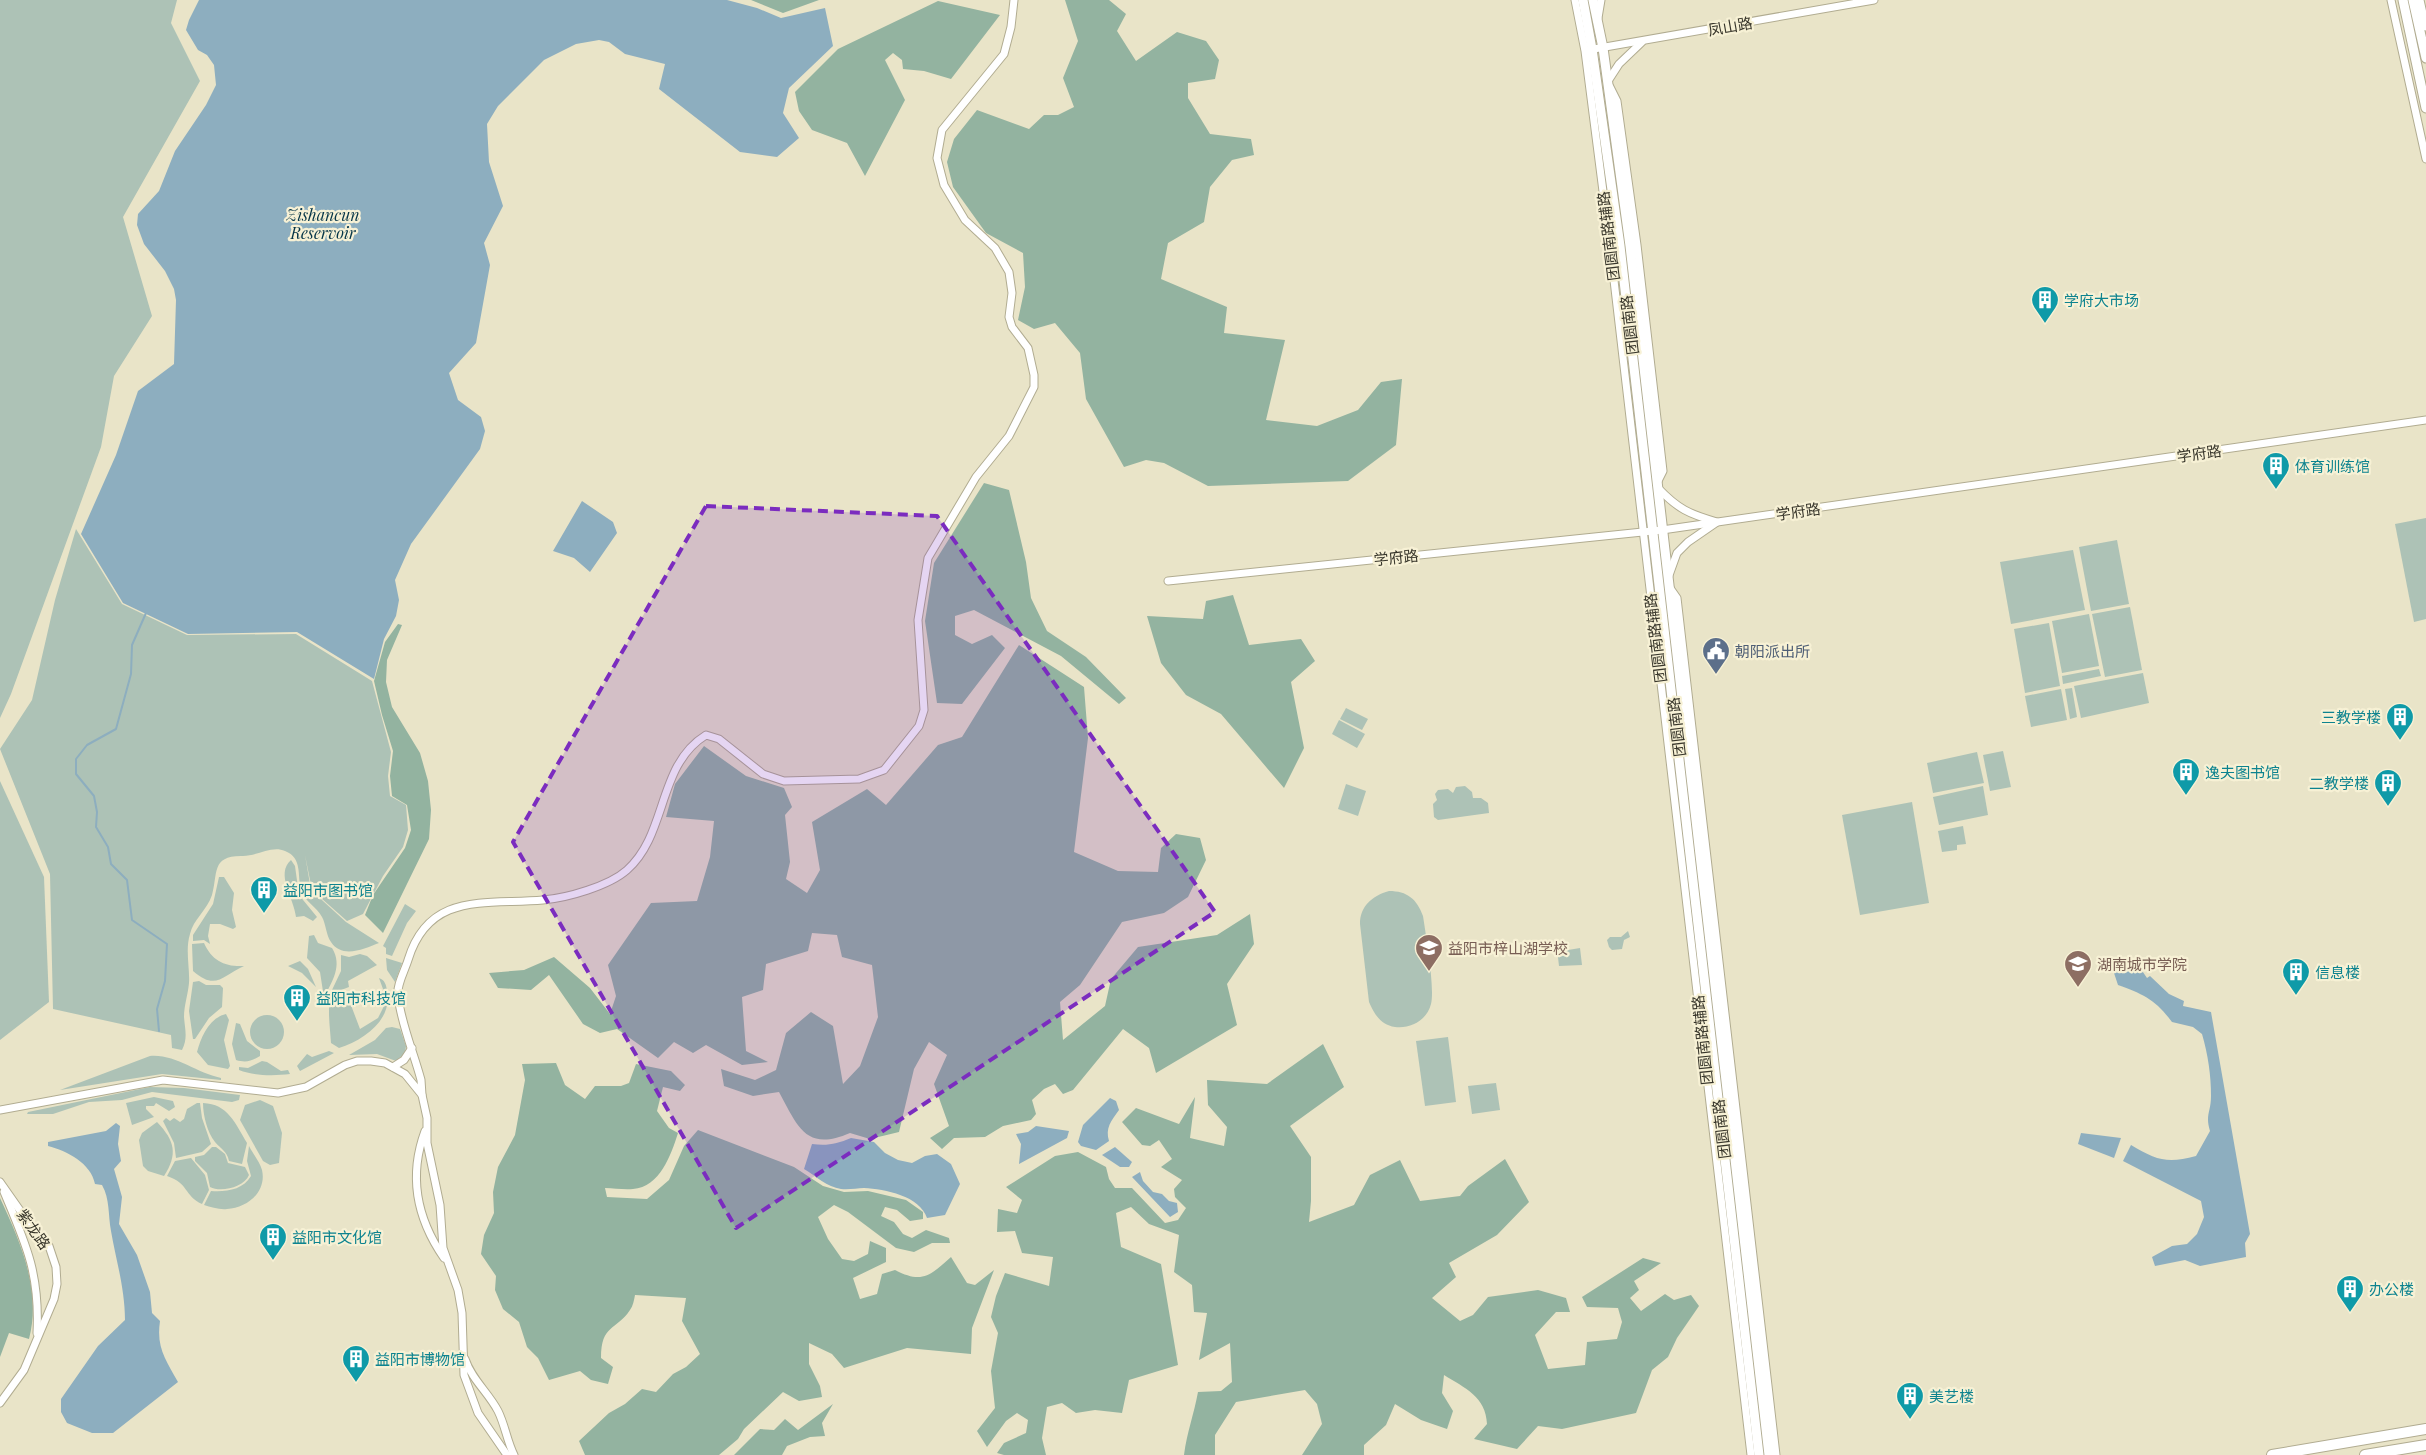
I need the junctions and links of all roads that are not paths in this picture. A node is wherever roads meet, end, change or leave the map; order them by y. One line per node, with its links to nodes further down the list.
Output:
1 (1014, 0): 28 (street)
2 (1575, 0): 15 (street, 团圆南路辅路)
3 (1583, 0): 15 (main road, 团圆南路)
4 (1593, 0): 11 (main road, 团圆南路)
5 (1601, 0): 11 (street)
6 (1874, 0): 13 (street, 凤山路)
7 (2391, 0): 19 (street)
8 (2403, 0): 18 (main road)
9 (2414, 0): 16 (main road)
10 (2420, 0): 12 (street)
11 (1597, 20): 14 (main road, 团圆南路)
12 (2426, 27)
13 (1644, 41): 14 (street, 凤山路); 17 (street)
14 (1603, 48): 15 (street, 凤山路); 17 (main road, 团圆南路)
15 (1589, 50): 24 (main road, 团圆南路); 25 (street, 团圆南路辅路)
16 (2426, 58)
17 (1608, 83): 21 (main road, 团圆南路)
18 (2426, 108)
19 (2426, 160)
20 (2426, 420): 22 (street, 学府路)
21 (1657, 486): 22 (street); 23 (main road, 团圆南路)
22 (1717, 522): 23 (street, 学府路); 27 (street)
23 (1662, 530): 24 (street, 学府路); 27 (main road, 团圆南路)
24 (1652, 531): 25 (street, 学府路); 45 (main road, 团圆南路)
25 (1642, 532): 26 (street, 学府路); 44 (street, 团圆南路辅路)
26 (1168, 581)
27 (1668, 582): 46 (main road, 团圆南路); 47 (street, 团圆南路辅路)
28 (412, 1048): 29 (street); 30 (street)
29 (392, 1067): 30 (street); 31 (street)
30 (422, 1095): 32 (street)
31 (1, 1111)
32 (427, 1126): 36 (street); 36 (street)
33 (0, 1174): 35 (street)
34 (0, 1182): 35 (street, 紫龙路); 37 (street, 紫龙路)
35 (12, 1199): 37 (street, 紫龙路)
36 (448, 1265): 38 (street)
37 (37, 1338): 39 (street, 紫龙路)
38 (462, 1349): 42 (street); 43 (street)
39 (0, 1403)
40 (2426, 1429): 48 (highway)
41 (2426, 1445): 49 (highway)
42 (507, 1455)
43 (514, 1455)
44 (1751, 1455)
45 (1759, 1455)
46 (1768, 1455)
47 (1776, 1455)
48 (2272, 1455)
49 (2365, 1455)

